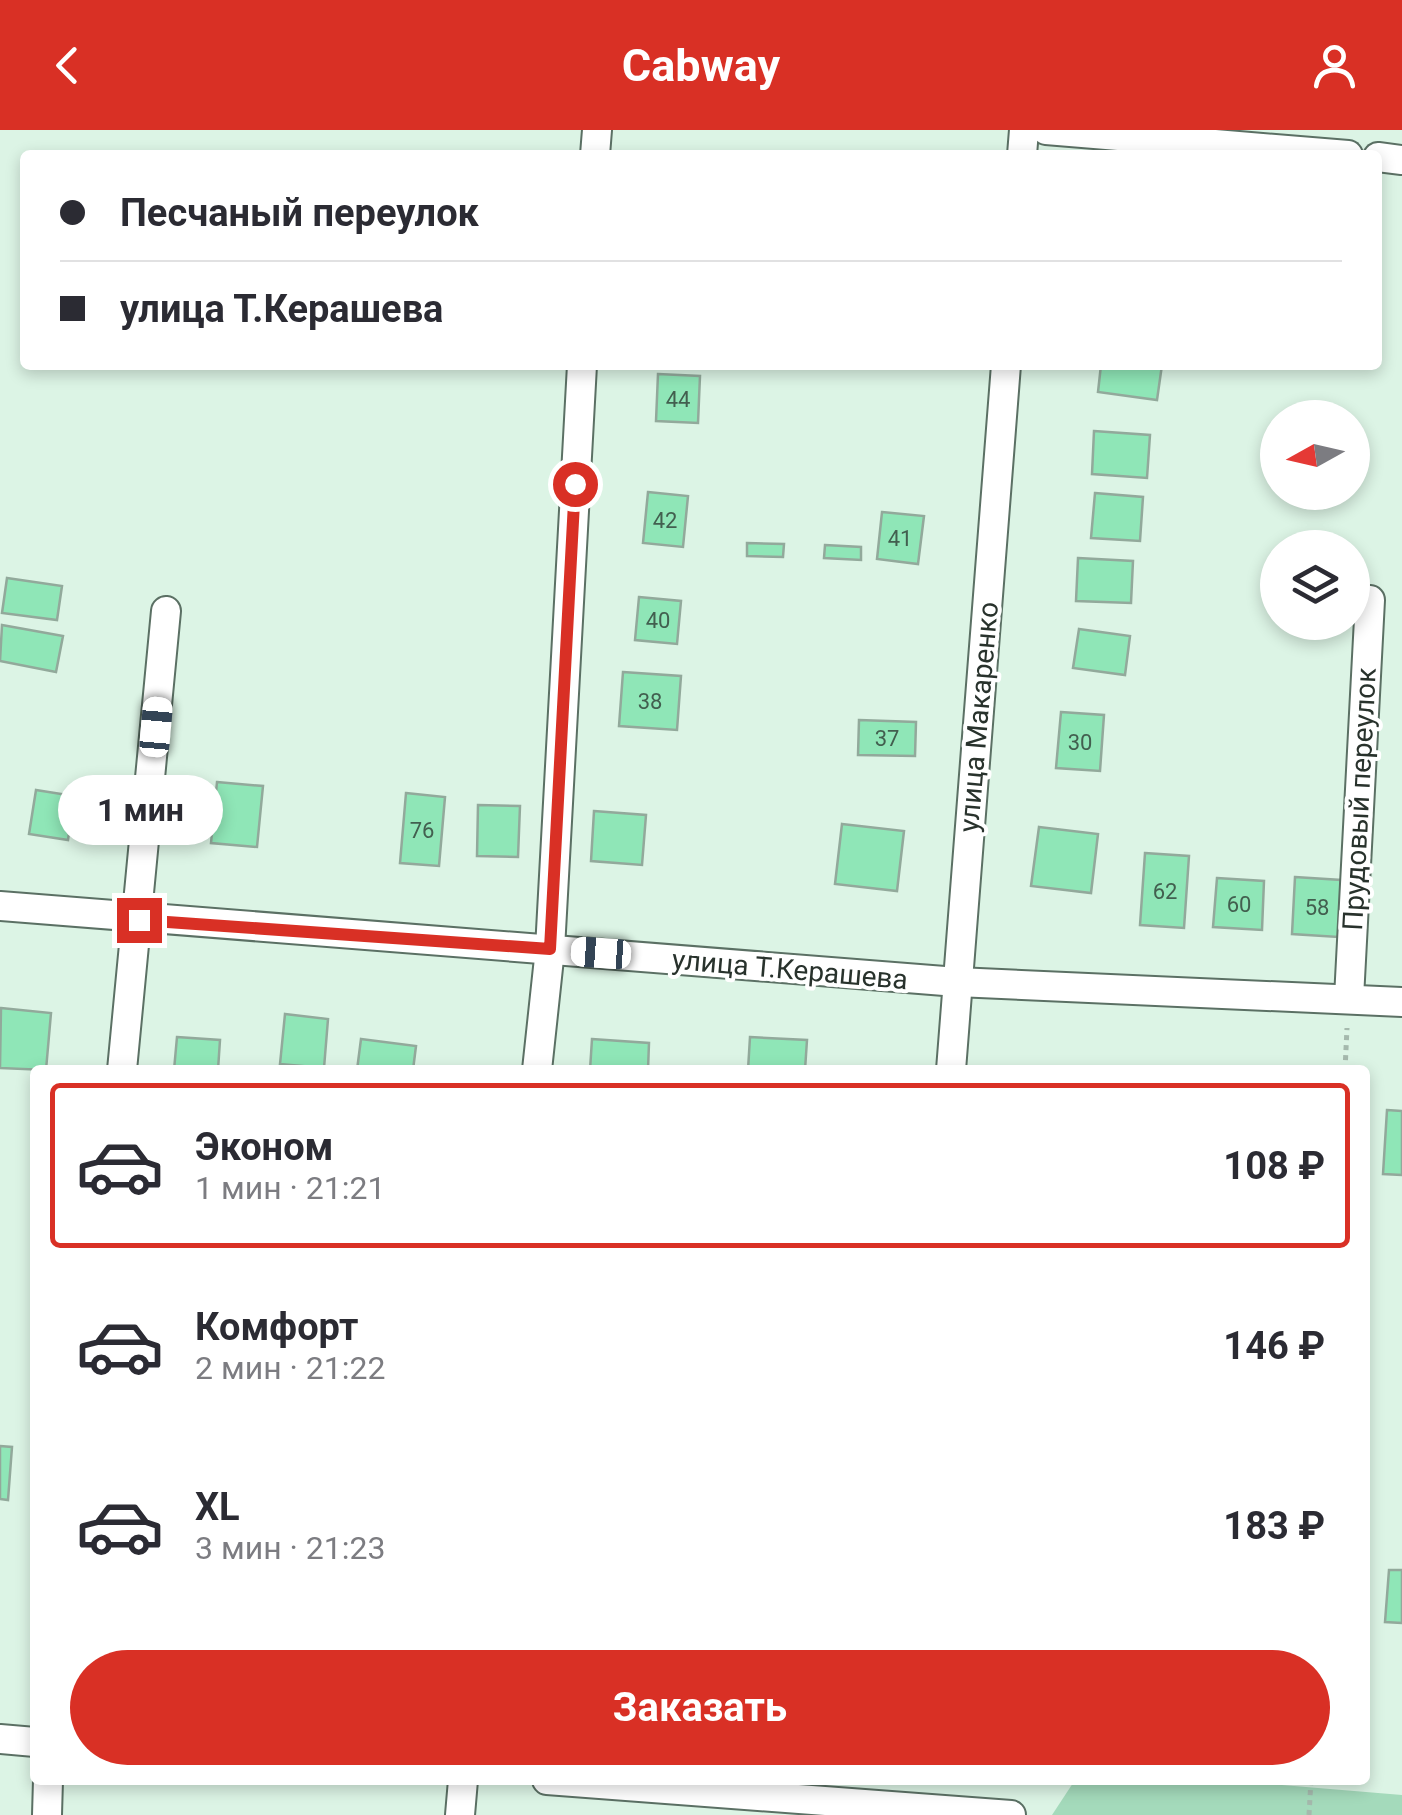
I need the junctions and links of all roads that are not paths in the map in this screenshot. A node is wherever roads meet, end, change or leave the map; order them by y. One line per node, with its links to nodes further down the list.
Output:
1 (1046, 130): 2 (street)
2 (1288, 150)
3 (582, 370): 9 (street)
4 (1006, 370): 10 (street, улица Макаренко)
5 (166, 611): 8 (street)
6 (1368, 640): 11 (street, Прудовый переулок)
7 (0, 906): 8 (street, улица Т.Керашева)
8 (139, 920): 9 (street, улица Т.Керашева); 13 (street)
9 (550, 949): 10 (street, улица Т.Керашева); 14 (street)
10 (957, 982): 11 (street, улица Т.Керашева); 15 (street, улица Макаренко)
11 (1349, 998): 12 (street, улица Т.Керашева)
12 (1402, 1002)
13 (123, 1065)
14 (538, 1065)
15 (951, 1065)
16 (0, 1739): 17 (street)
17 (30, 1742)
18 (48, 1785): 21 (street)
19 (463, 1785): 22 (street)
20 (613, 1785): 23 (street)
21 (47, 1815)
22 (460, 1815)
23 (1011, 1815)

